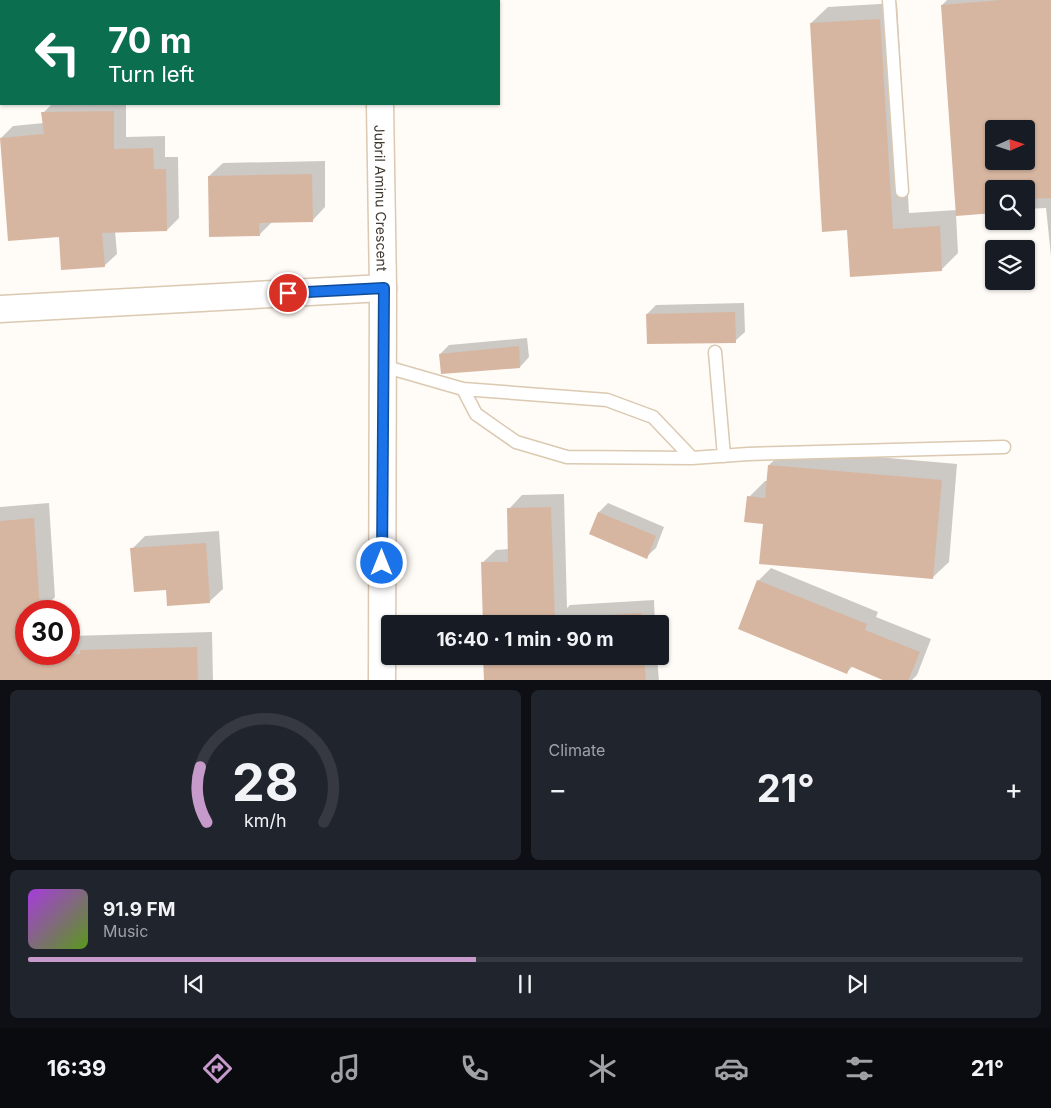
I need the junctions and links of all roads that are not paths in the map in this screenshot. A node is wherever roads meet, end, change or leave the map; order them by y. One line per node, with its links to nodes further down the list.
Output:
1 (889, 0): 3 (lane)
2 (380, 105): 4 (street, Jubril Aminu Crescent)
3 (902, 191)
4 (384, 288): 5 (street); 7 (street, Jubril Aminu Crescent)
5 (0, 308)
6 (715, 352): 10 (lane)
7 (383, 366): 8 (lane); 12 (street, Jubril Aminu Crescent)
8 (463, 389): 11 (lane); 11 (lane)
9 (1004, 447): 10 (lane)
10 (724, 456): 11 (lane)
11 (692, 458)
12 (382, 680)

